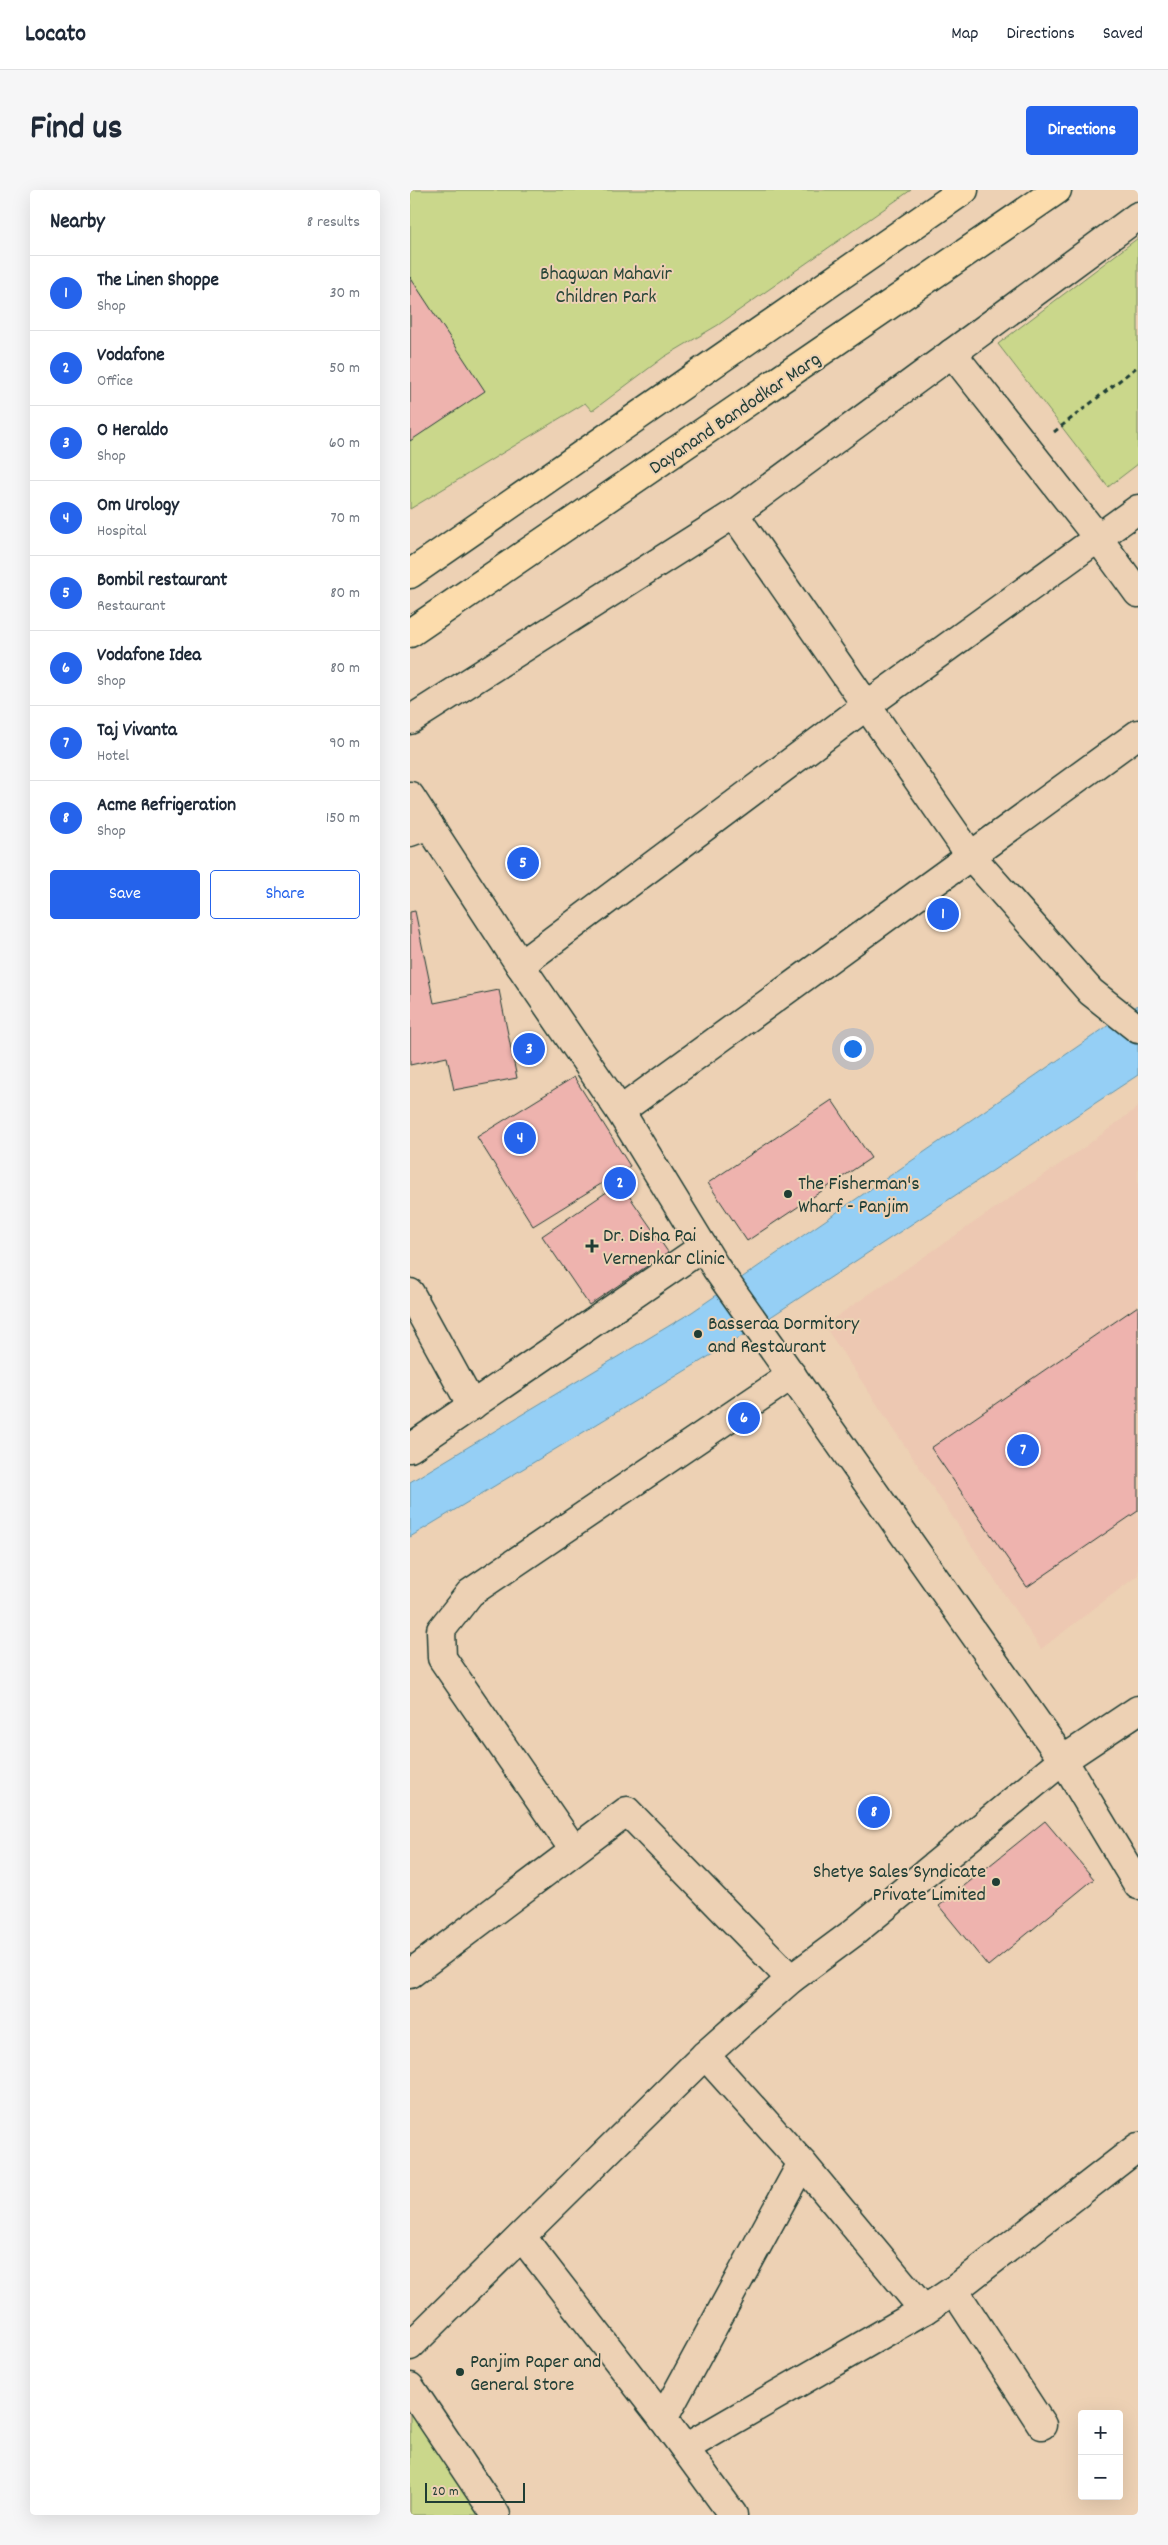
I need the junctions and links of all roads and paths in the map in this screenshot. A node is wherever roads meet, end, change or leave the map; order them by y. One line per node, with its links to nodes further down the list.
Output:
1 (964, 190): 10 (main road)
2 (1057, 190): 12 (main road, Dayanand Bandodkar Marg)
3 (1138, 216): 4 (street)
4 (952, 353): 6 (street); 8 (street)
5 (1138, 366): 6 (path)
6 (1030, 451): 9 (street)
7 (1138, 509): 9 (street)
8 (734, 514): 13 (street); 14 (street)
9 (1098, 538): 11 (street); 13 (street)
10 (410, 574)
11 (1138, 593)
12 (410, 633)
13 (866, 706): 18 (street); 19 (street)
14 (410, 720)
15 (1138, 734): 18 (street)
16 (410, 796): 17 (street)
17 (420, 828): 19 (street)
18 (970, 855): 20 (street); 21 (street)
19 (520, 965): 21 (street)
20 (1138, 1029)
21 (620, 1111): 22 (street)
22 (710, 1257): 24 (street); 25 (street)
23 (410, 1293): 25 (street)
24 (792, 1375): 28 (street); 29 (street)
25 (472, 1406): 26 (street)
26 (410, 1448)
27 (1138, 1710): 28 (street)
28 (1063, 1760): 30 (street); 32 (street)
29 (574, 1850): 31 (street); 32 (street)
30 (1138, 1885)
31 (410, 1974)
32 (791, 1979): 33 (street)
33 (705, 2055): 35 (street); 36 (street)
34 (1138, 2147): 37 (street)
35 (802, 2163): 38 (street); 41 (street)
36 (522, 2237): 39 (street); 41 (street)
37 (954, 2290): 38 (street); 42 (street)
38 (924, 2310): 43 (street)
39 (410, 2346)
40 (410, 2387): 44 (street)
41 (663, 2419): 43 (street)
42 (1042, 2425)
43 (685, 2448): 45 (street)
44 (496, 2515)
45 (733, 2515)

